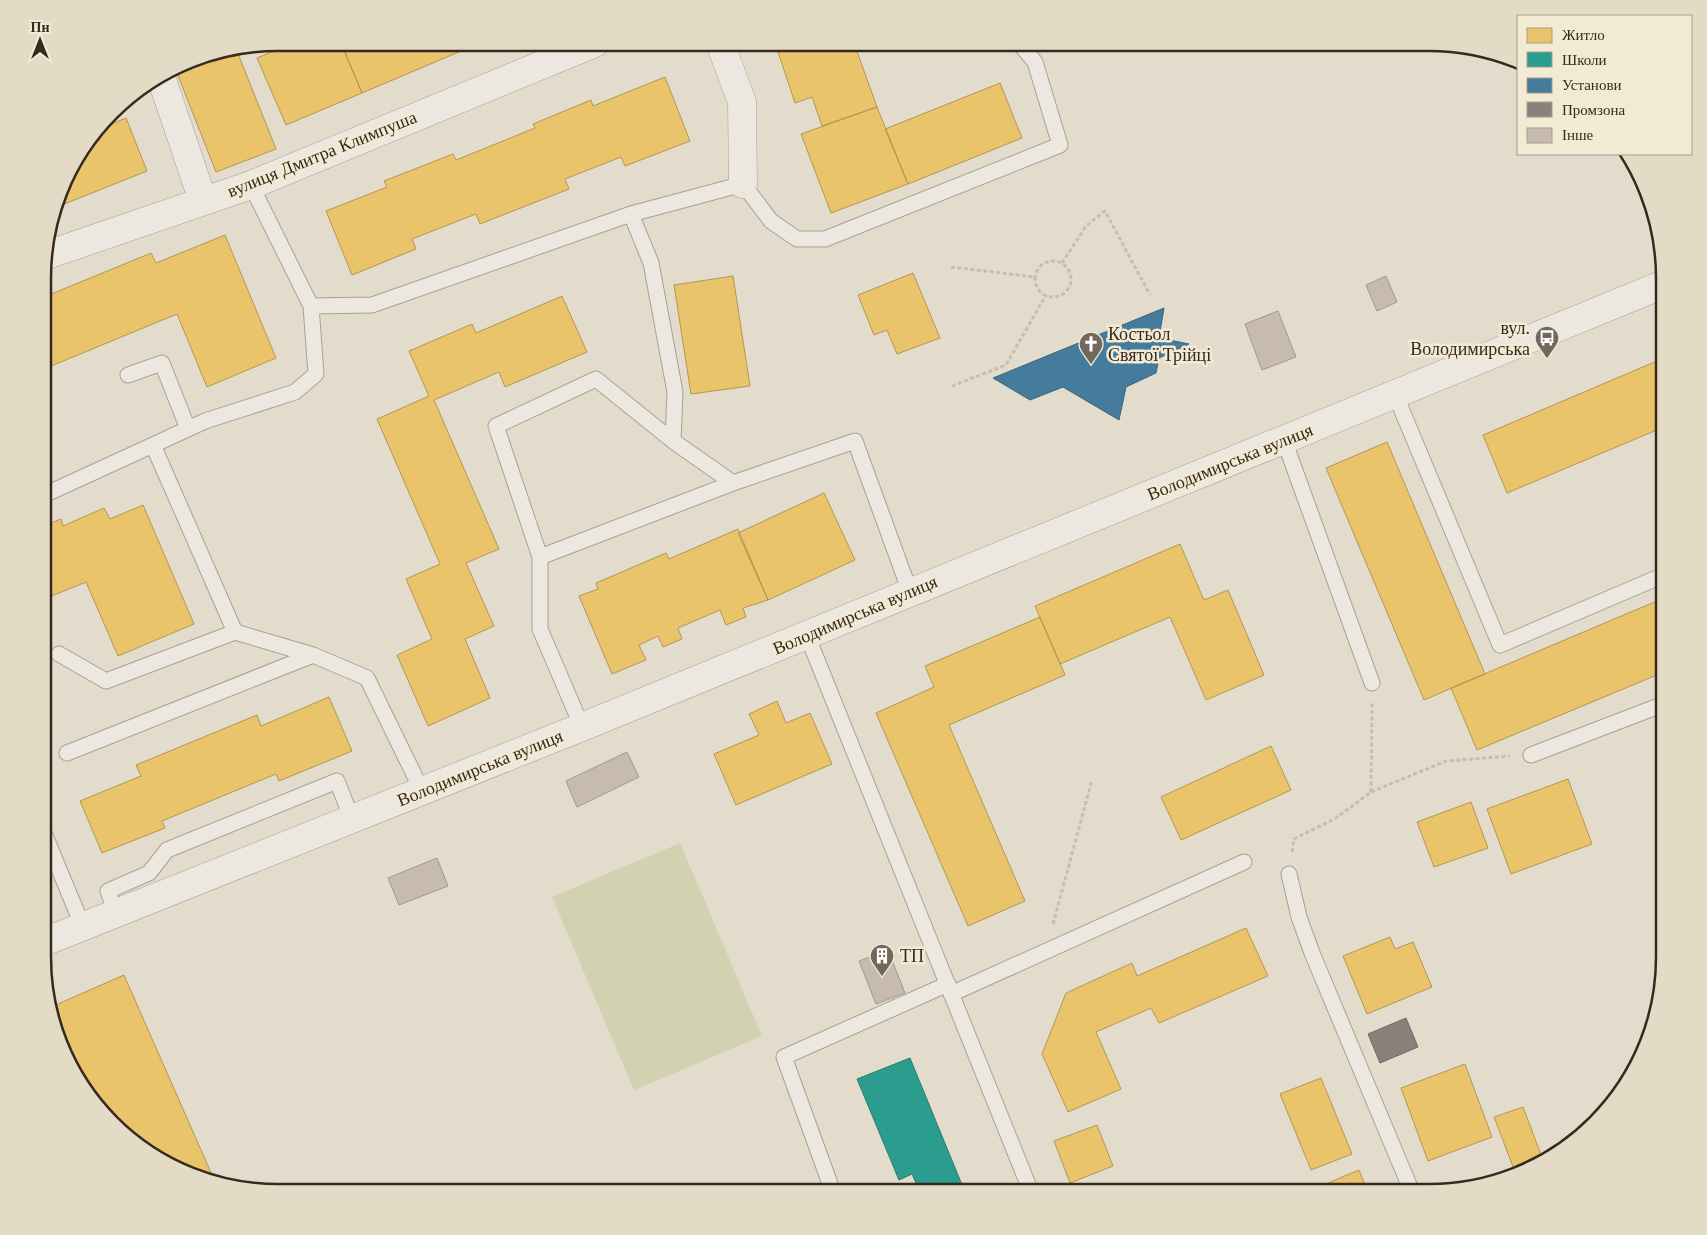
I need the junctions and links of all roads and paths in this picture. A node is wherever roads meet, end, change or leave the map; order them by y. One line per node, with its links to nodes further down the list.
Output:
1 (576, 51): 6 (street, вулиця Дмитра Климпуша)
2 (723, 51): 5 (street)
3 (1026, 51): 5 (lane)
4 (163, 83): 7 (street)
5 (743, 184): 8 (lane)
6 (251, 185): 7 (street, вулиця Дмитра Климпуша); 16 (lane)
7 (203, 201): 9 (street, вулиця Дмитра Климпуша)
8 (632, 214): 16 (lane); 22 (lane)
9 (53, 253)
10 (1062, 263): 12 (path); 14 (path); 15 (path)
11 (951, 267): 12 (path)
12 (1036, 277): 14 (path)
13 (1656, 287): 19 (street, Володимирська вулиця)
14 (1046, 295): 18 (path)
15 (1150, 295)
16 (311, 306): 20 (lane)
17 (128, 375): 20 (lane)
18 (952, 386)
19 (1395, 394): 21 (street, Володимирська вулиця); 27 (lane)
20 (188, 429): 23 (lane)
21 (1284, 440): 28 (street, Володимирська вулиця); 33 (lane)
22 (673, 441): 24 (lane); 26 (lane)
23 (153, 445): 25 (lane); 29 (lane)
24 (734, 483): 26 (lane); 28 (lane)
25 (51, 492)
26 (540, 557): 35 (lane)
27 (1656, 578)
28 (910, 592): 30 (street, Володимирська вулиця)
29 (235, 632): 31 (lane); 32 (lane)
30 (807, 635): 35 (street, Володимирська вулиця); 49 (lane)
31 (59, 654)
32 (312, 655): 36 (lane); 39 (lane)
33 (1372, 683): 40 (path)
34 (1656, 707): 37 (lane)
35 (582, 727): 39 (street, Володимирська вулиця)
36 (67, 753)
37 (1532, 755): 40 (path)
38 (1092, 780): 48 (path)
39 (422, 791): 41 (street, Володимирська вулиця)
40 (1371, 792): 44 (path)
41 (352, 819): 45 (street, Володимирська вулиця); 45 (lane)
42 (51, 850): 46 (lane)
43 (1244, 862): 48 (lane)
44 (1289, 874): 52 (lane)
45 (116, 914): 46 (street, Володимирська вулиця)
46 (83, 926): 47 (street, Володимирська вулиця)
47 (51, 939)
48 (1046, 951): 49 (lane)
49 (949, 989): 50 (lane); 51 (lane)
50 (830, 1184)
51 (1028, 1184)
52 (1409, 1184)

